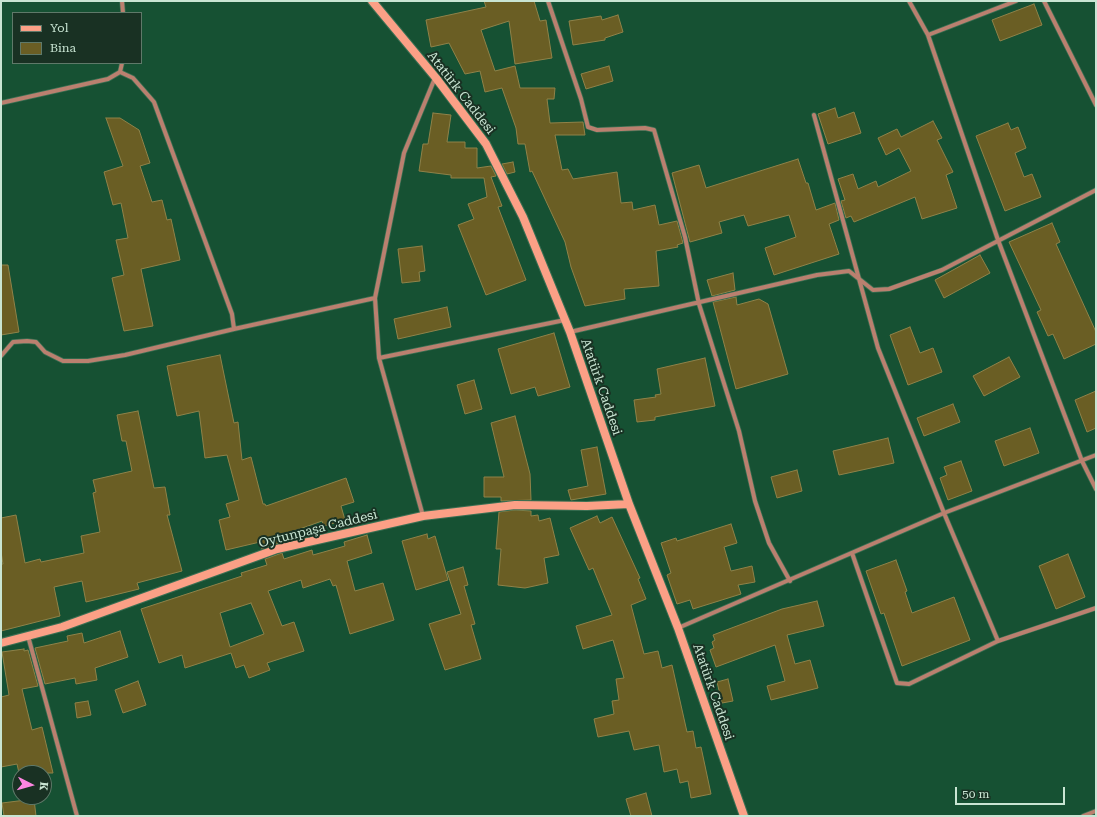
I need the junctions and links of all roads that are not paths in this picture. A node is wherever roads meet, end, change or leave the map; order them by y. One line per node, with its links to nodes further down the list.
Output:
1 (122, 1): 7 (street)
2 (372, 1): 11 (main road, Atatürk Caddesi)
3 (548, 1): 19 (street)
4 (909, 1): 8 (street)
5 (1016, 1): 8 (street)
6 (1044, 1): 13 (street)
7 (123, 12)
8 (928, 34): 16 (street)
9 (122, 64): 10 (street)
10 (120, 72): 12 (street); 21 (street)
11 (436, 78): 18 (street); 20 (main road, Atatürk Caddesi)
12 (1, 102)
13 (1096, 105)
14 (814, 115): 17 (street)
15 (1096, 190): 16 (street)
16 (998, 240): 17 (street); 26 (street)
17 (861, 281): 19 (street); 29 (street)
18 (375, 298): 21 (street); 24 (street)
19 (699, 304): 22 (street); 32 (street)
20 (565, 320): 22 (main road, Atatürk Caddesi); 24 (street)
21 (234, 329): 23 (street)
22 (570, 332): 28 (main road, Atatürk Caddesi)
23 (1, 356)
24 (379, 358): 30 (street)
25 (1096, 455): 26 (street)
26 (1082, 461): 27 (street); 29 (street)
27 (1096, 490)
28 (629, 504): 30 (main road, Oytunpaşa Caddesi); 34 (main road, Atatürk Caddesi)
29 (944, 513): 31 (street); 36 (street)
30 (423, 516): 35 (main road, Oytunpaşa Caddesi)
31 (852, 553): 32 (street); 36 (street)
32 (790, 581): 34 (street)
33 (1096, 608): 36 (street)
34 (678, 628): 40 (main road, Atatürk Caddesi)
35 (28, 636): 37 (main road, Oytunpaşa Caddesi); 39 (street)
36 (998, 642)
37 (1, 643)
38 (1096, 811): 41 (street)
39 (77, 816)
40 (744, 816)
41 (1082, 816)

